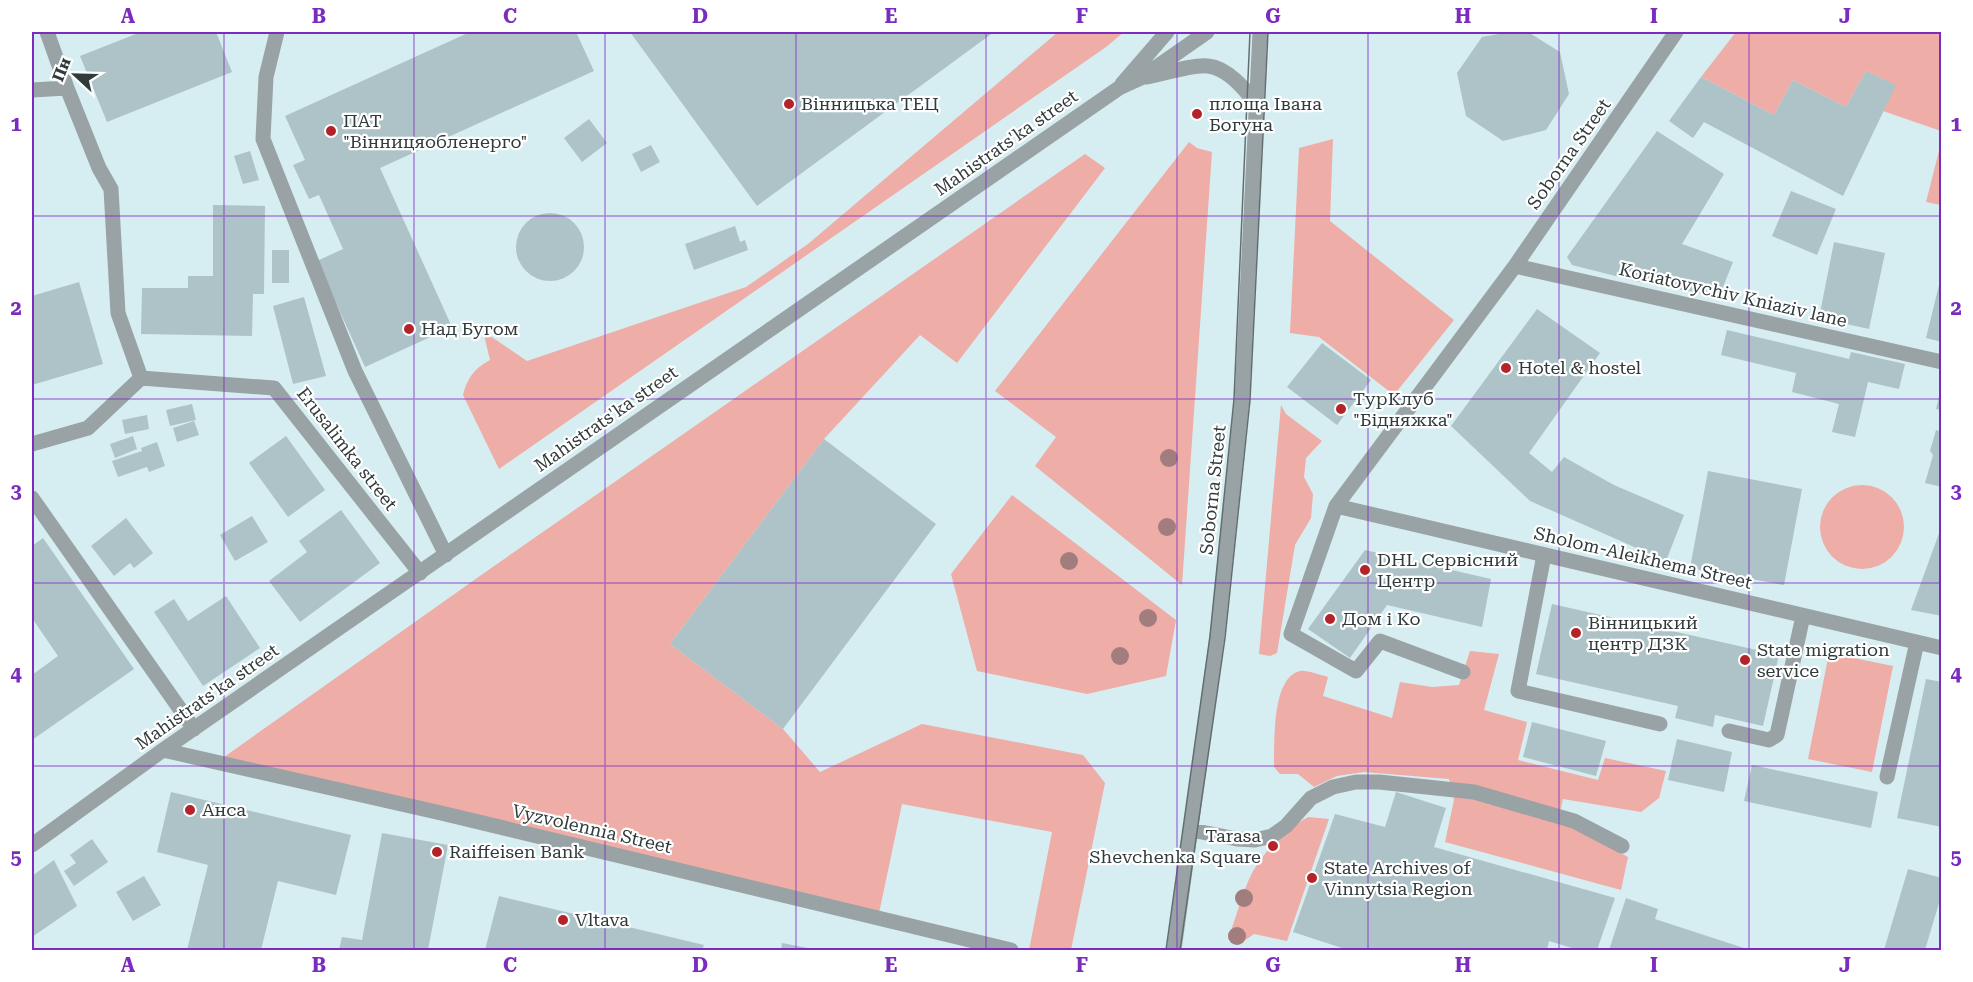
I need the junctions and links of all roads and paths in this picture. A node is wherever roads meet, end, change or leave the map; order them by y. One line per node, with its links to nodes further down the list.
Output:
1 (47, 32): 8 (street)
2 (277, 32): 18 (street)
3 (1167, 32): 9 (street)
4 (1207, 32): 7 (street, Mahistrats'ka street)
5 (1260, 32): 11 (street, Soborna Street)
6 (1676, 32): 12 (street, Soborna Street)
7 (1141, 78): 9 (street, Mahistrats'ka street); 11 (street)
8 (67, 88): 10 (street); 14 (street)
9 (1119, 88): 18 (street, Mahistrats'ka street)
10 (32, 90)
11 (1256, 104): 30 (street, Soborna Street)
12 (1515, 266): 13 (street, Koriatovychiv Kniaziv lane); 17 (street, Soborna Street)
13 (1941, 363)
14 (141, 378): 15 (street); 20 (street, Erusalimka street)
15 (32, 444)
16 (32, 498): 26 (street)
17 (1336, 506): 19 (street, Sholom-Aleikhema Street); 24 (street, Soborna Street)
18 (446, 555): 20 (street, Mahistrats'ka street)
19 (1544, 555): 21 (street, Sholom-Aleikhema Street); 25 (street)
20 (420, 573): 26 (street, Mahistrats'ka street)
21 (1803, 616): 22 (street, Sholom-Aleikhema Street); 27 (street)
22 (1917, 642): 23 (street, Sholom-Aleikhema Street); 29 (street)
23 (1941, 648)
24 (1463, 672)
25 (1660, 724)
26 (194, 729): 28 (street, Mahistrats'ka street)
27 (1729, 731)
28 (163, 750): 31 (street, Mahistrats'ka street); 33 (street, Vyzvolennia Street)
29 (1887, 777)
30 (1191, 830): 32 (street); 34 (street, Soborna Street)
31 (32, 845)
32 (1622, 846)
33 (1011, 951)
34 (1174, 951)

